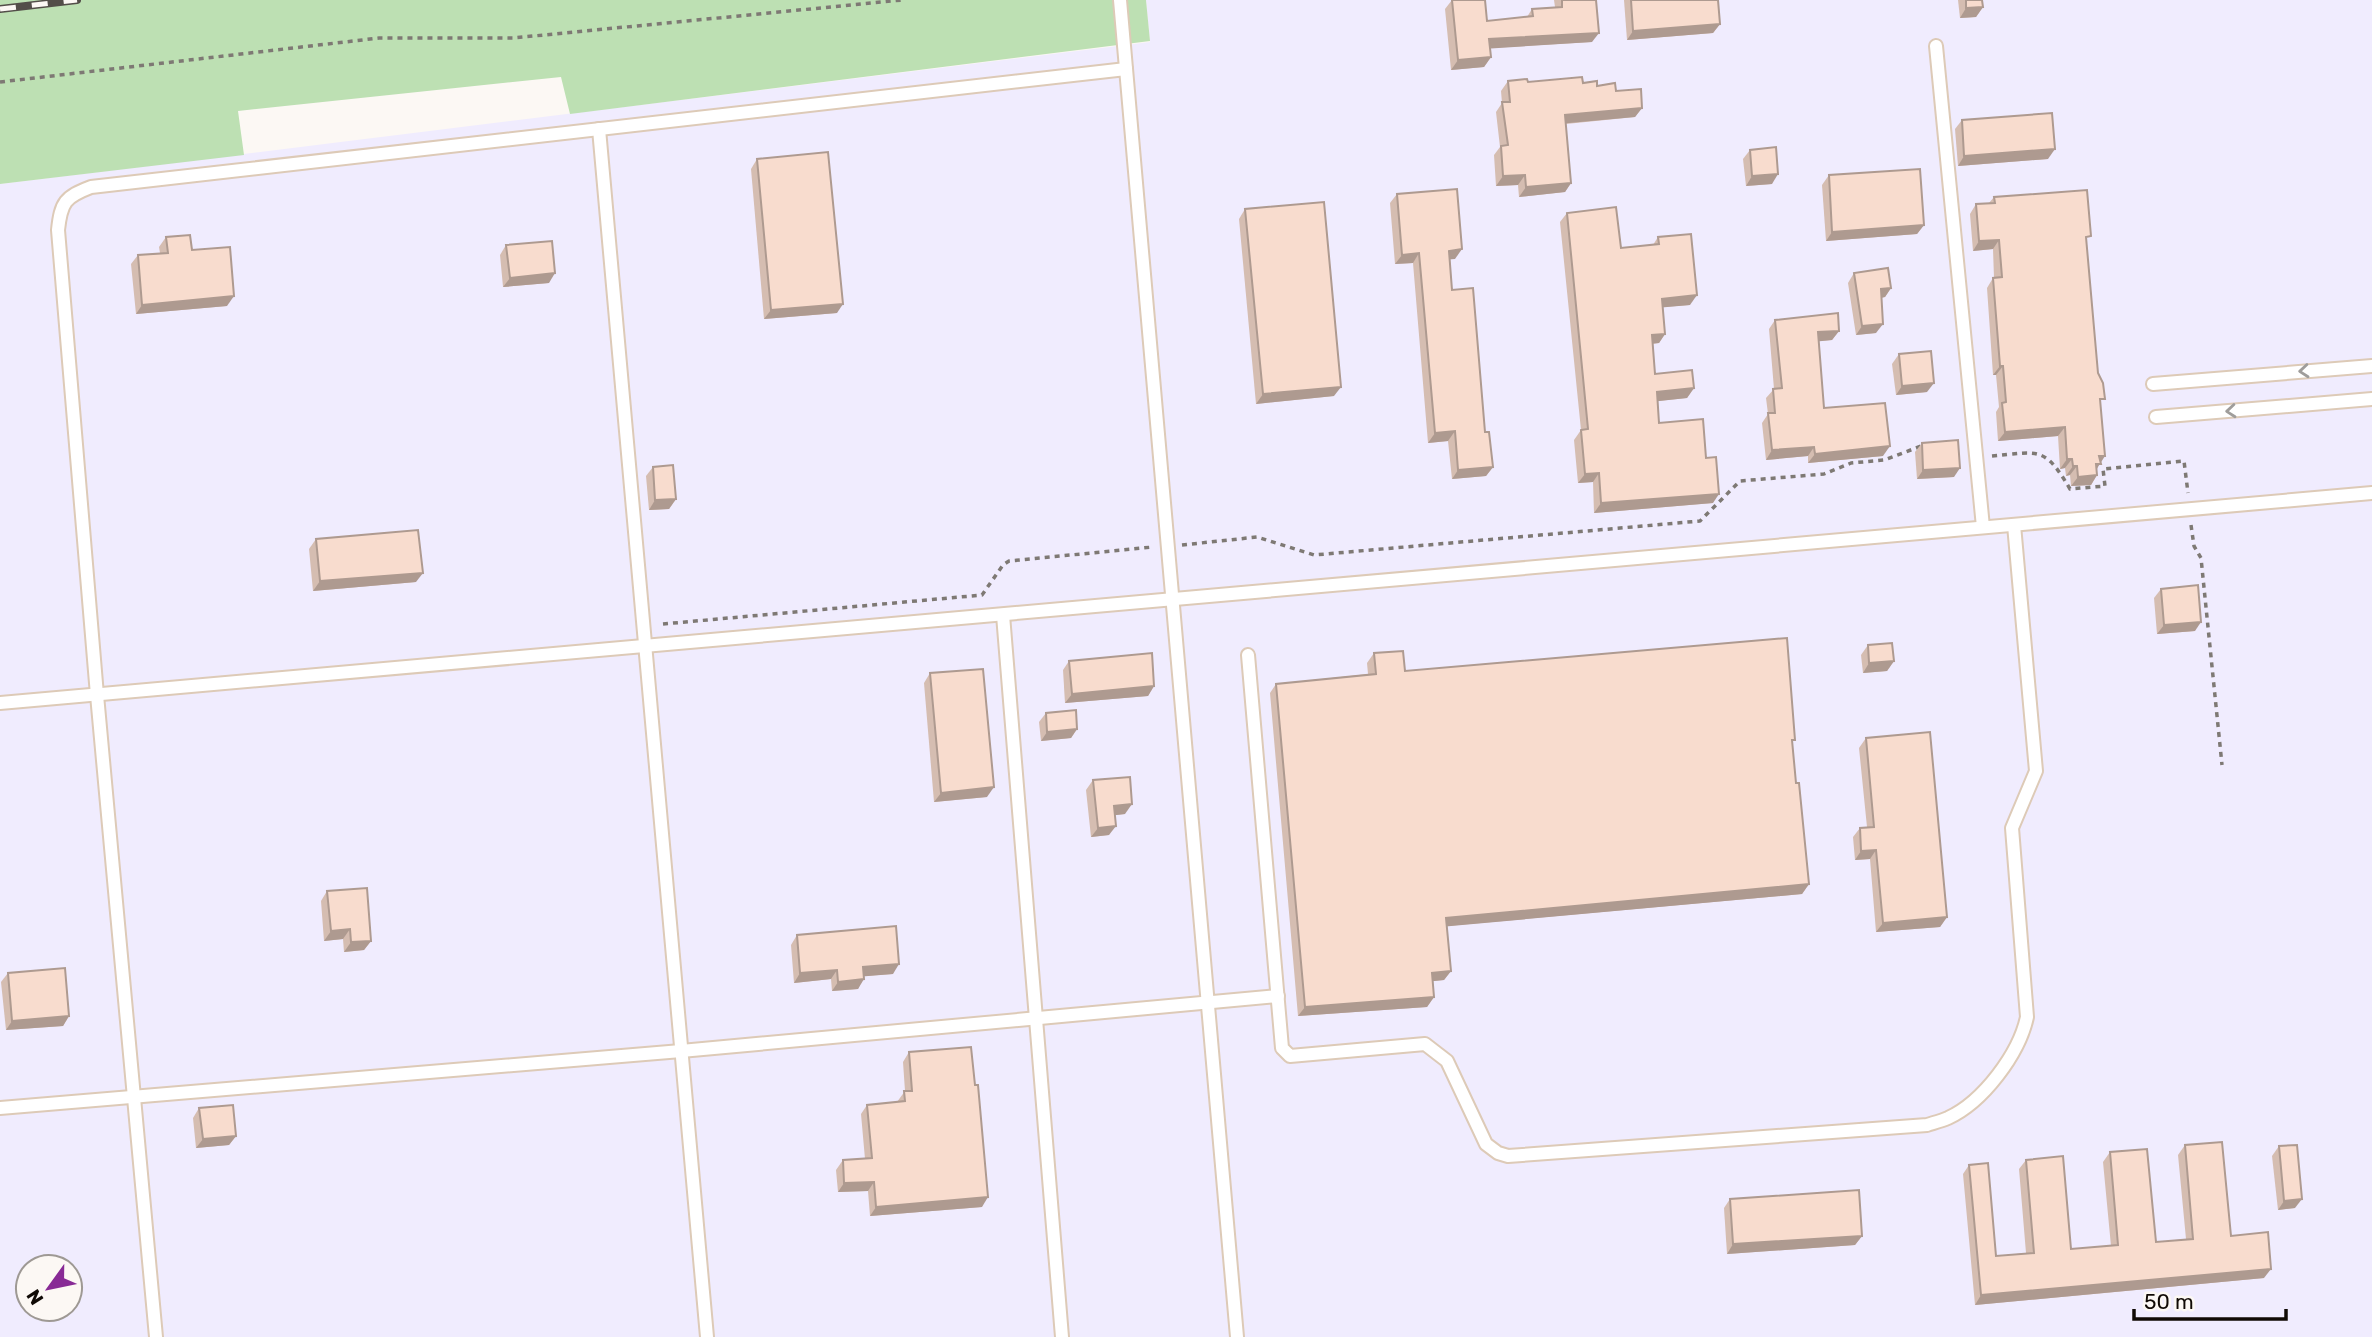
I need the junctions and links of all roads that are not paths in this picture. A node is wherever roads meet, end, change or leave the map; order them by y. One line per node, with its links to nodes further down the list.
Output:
1 (1120, 0): 3 (lane)
2 (1936, 46): 11 (lane)
3 (1126, 69): 4 (lane); 12 (lane)
4 (599, 129): 14 (lane); 16 (lane)
5 (2372, 366): 6 (lane, one-way to 6)
6 (2153, 384)
7 (2372, 399): 8 (lane, one-way to 8)
8 (2156, 417)
9 (2372, 493): 10 (lane)
10 (2014, 525): 11 (lane); 18 (lane)
11 (1983, 527): 12 (lane)
12 (1172, 599): 13 (lane); 19 (lane)
13 (1003, 615): 14 (lane); 20 (lane)
14 (644, 646): 16 (lane); 21 (lane)
15 (1248, 655): 18 (lane)
16 (97, 695): 17 (lane); 22 (lane)
17 (0, 703)
18 (1278, 996): 19 (lane)
19 (1208, 1003): 20 (lane); 27 (lane)
20 (1036, 1018): 21 (lane); 26 (lane)
21 (681, 1051): 22 (lane); 25 (lane)
22 (134, 1095): 23 (lane); 24 (lane)
23 (0, 1108)
24 (156, 1337)
25 (707, 1337)
26 (1062, 1337)
27 (1237, 1337)

